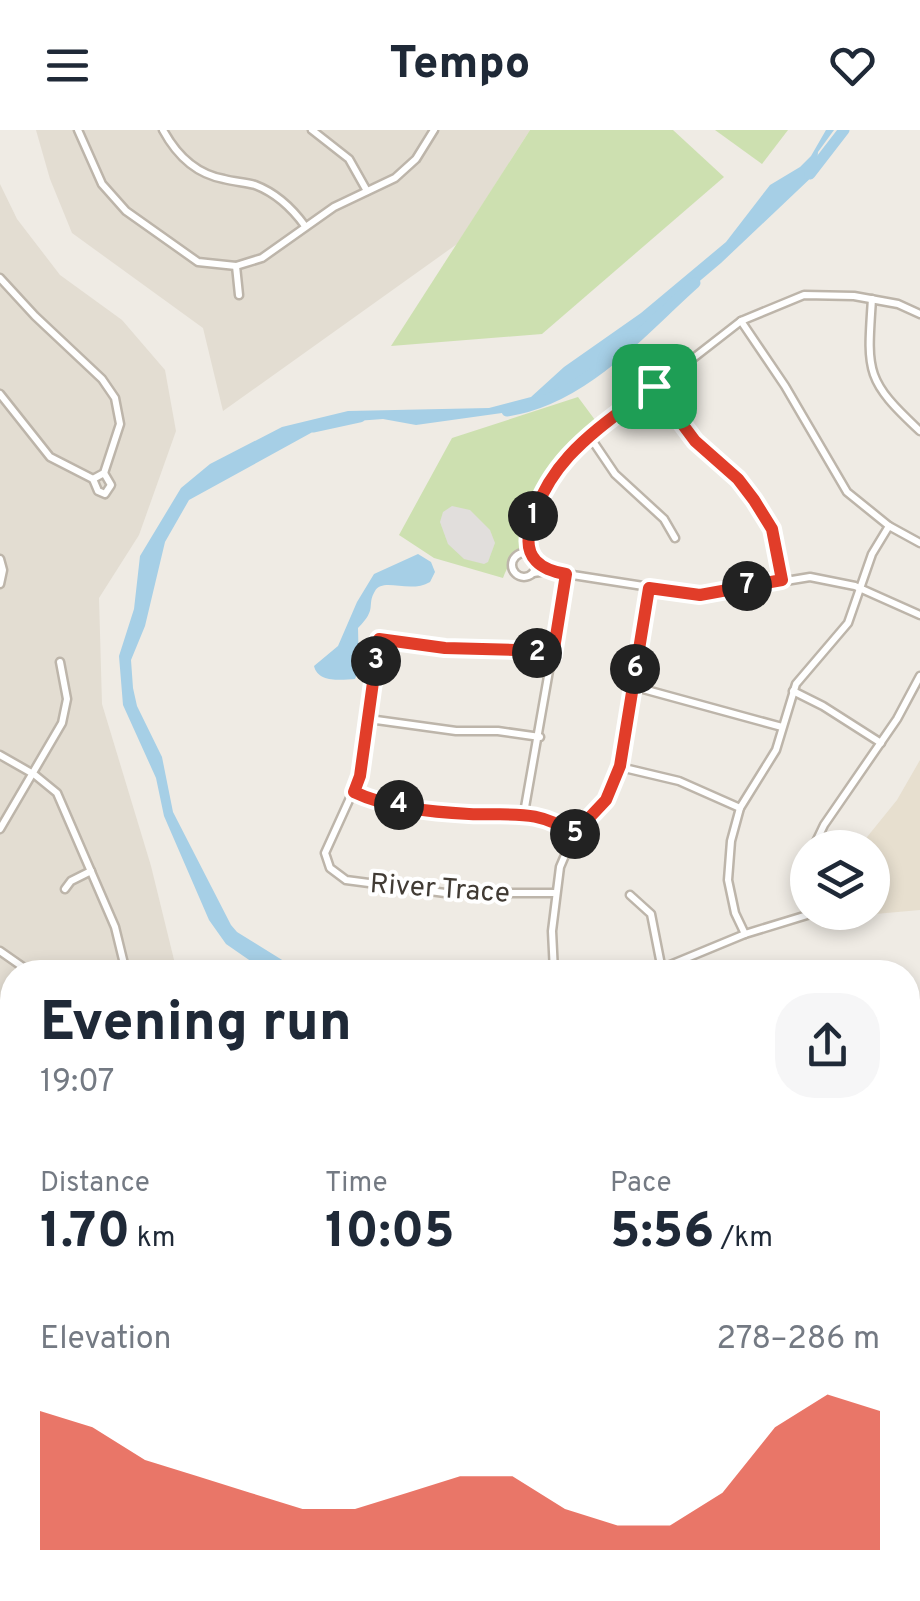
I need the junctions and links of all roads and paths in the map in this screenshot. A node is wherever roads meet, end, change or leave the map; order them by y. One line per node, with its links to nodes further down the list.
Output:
1 (78, 130): 7 (street)
2 (164, 130): 6 (street)
3 (312, 130): 5 (street)
4 (434, 130): 5 (street)
5 (367, 191): 6 (street)
6 (305, 226): 7 (street)
7 (236, 266): 9 (street)
8 (0, 278): 17 (street)
9 (239, 295)
10 (872, 299): 11 (street); 12 (street); 15 (street)
11 (920, 314)
12 (741, 320): 13 (street); 19 (street)
13 (654, 386): 16 (street); 28 (street)
14 (0, 394): 18 (street)
15 (920, 431)
16 (590, 436): 20 (street); 21 (street)
17 (104, 473): 18 (street); 18 (street)
18 (94, 478)
19 (889, 526): 22 (street); 31 (street)
20 (675, 538)
21 (528, 542): 23 (street); 24 (street)
22 (920, 543)
23 (520, 554): 24 (street); 26 (street)
24 (530, 555): 26 (street)
25 (0, 559): 29 (street)
26 (534, 568): 27 (street)
27 (566, 574): 30 (street); 33 (street)
28 (782, 580): 30 (street); 31 (street)
29 (0, 584)
30 (649, 588): 36 (street)
31 (860, 588): 32 (street); 37 (street)
32 (920, 615)
33 (553, 655): 38 (street, River Trace); 40 (street)
34 (60, 662): 44 (street)
35 (920, 676): 41 (street)
36 (632, 686): 39 (street); 43 (street)
37 (792, 691): 39 (street); 41 (street)
38 (369, 719): 40 (street); 45 (street, River Trace)
39 (782, 727): 46 (street)
40 (540, 736): 47 (street)
41 (881, 743): 49 (street)
42 (0, 755): 44 (street)
43 (620, 766): 46 (street); 50 (street)
44 (32, 773): 48 (street); 51 (street)
45 (354, 792): 47 (street); 53 (street, River Trace)
46 (740, 808): 56 (street)
47 (524, 814): 50 (street)
48 (0, 829)
49 (822, 830)
50 (574, 834): 53 (street)
51 (91, 872): 52 (street); 57 (street)
52 (65, 889)
53 (554, 894): 58 (street)
54 (630, 895): 59 (street)
55 (790, 920): 56 (street)
56 (745, 934): 60 (street)
57 (123, 960)
58 (554, 960)
59 (656, 960)
60 (685, 960)

